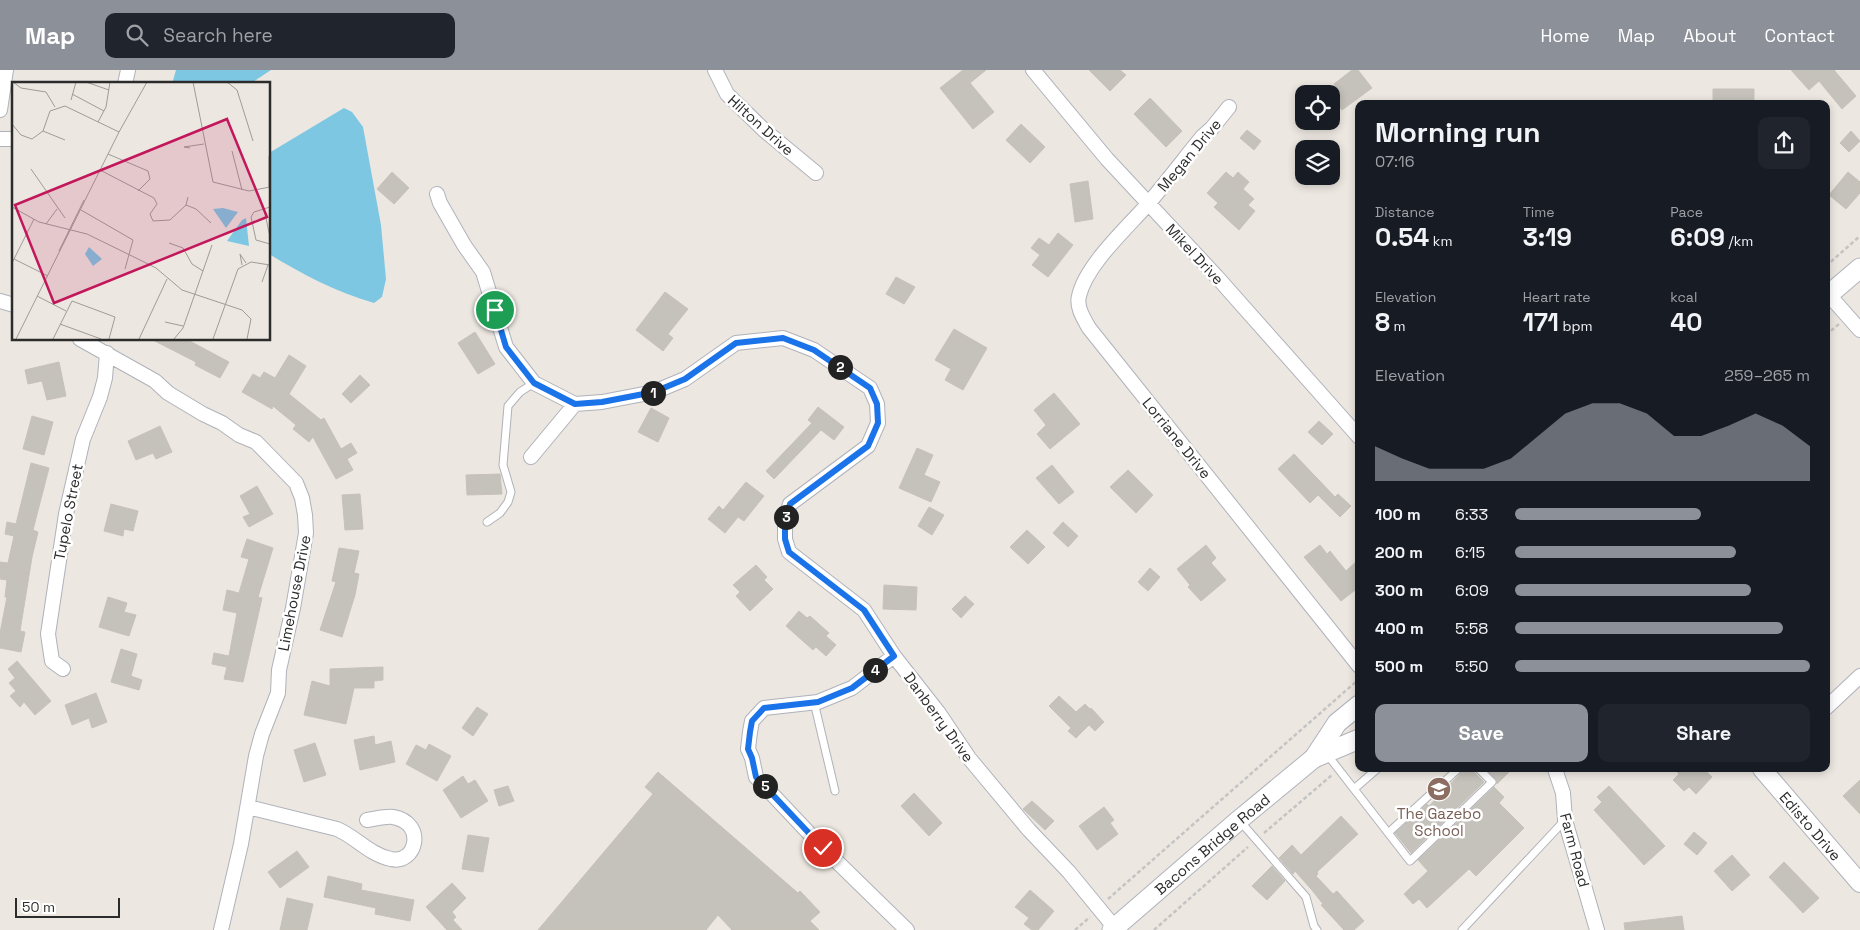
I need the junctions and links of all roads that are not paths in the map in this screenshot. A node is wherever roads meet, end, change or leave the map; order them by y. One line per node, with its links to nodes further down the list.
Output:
1 (6, 70): 5 (street)
2 (715, 70): 6 (street, Hilton Drive)
3 (1033, 70): 8 (street, Mikel Drive)
4 (1229, 107): 8 (street, Megan Drive)
5 (0, 110)
6 (816, 173)
7 (437, 194): 15 (street)
8 (1148, 204): 17 (street, Mikel Drive); 21 (street, Lorriane Drive)
9 (1860, 268): 10 (main road)
10 (1830, 293)
11 (1830, 299): 12 (street)
12 (1860, 330)
13 (82, 340): 14 (street, Limehouse Drive)
14 (107, 353): 22 (street, Tupelo Street); 36 (street, Limehouse Drive)
15 (534, 383): 16 (street); 19 (lane)
16 (575, 404): 18 (street); 20 (street, Danberry Drive)
17 (1355, 432)
18 (531, 457)
19 (487, 522)
20 (894, 656): 24 (street); 42 (street, Danberry Drive)
21 (1355, 657)
22 (63, 669)
23 (1860, 676): 25 (street)
24 (814, 702): 35 (lane); 44 (street)
25 (1830, 704)
26 (1355, 708): 28 (main road, Bacons Bridge Road)
27 (1355, 741): 28 (main road, Bacons Bridge Road)
28 (1320, 755): 34 (lane); 38 (main road, Bacons Bridge Road)
29 (1374, 772): 34 (lane)
30 (1455, 772): 40 (lane)
31 (1482, 772): 40 (lane)
32 (1561, 772): 39 (street, Farm Road)
33 (1765, 772): 41 (street, Edisto Drive)
34 (1354, 790): 40 (lane)
35 (834, 791)
36 (248, 807): 37 (street); 43 (street, Limehouse Drive)
37 (367, 820)
38 (1239, 820): 42 (main road, Bacons Bridge Road); 45 (lane)
39 (1565, 820): 46 (lane); 47 (street, Farm Road)
40 (1388, 833)
41 (1860, 883)
42 (1114, 929)
43 (222, 930)
44 (907, 930)
45 (1317, 930)
46 (1462, 930)
47 (1597, 930)

